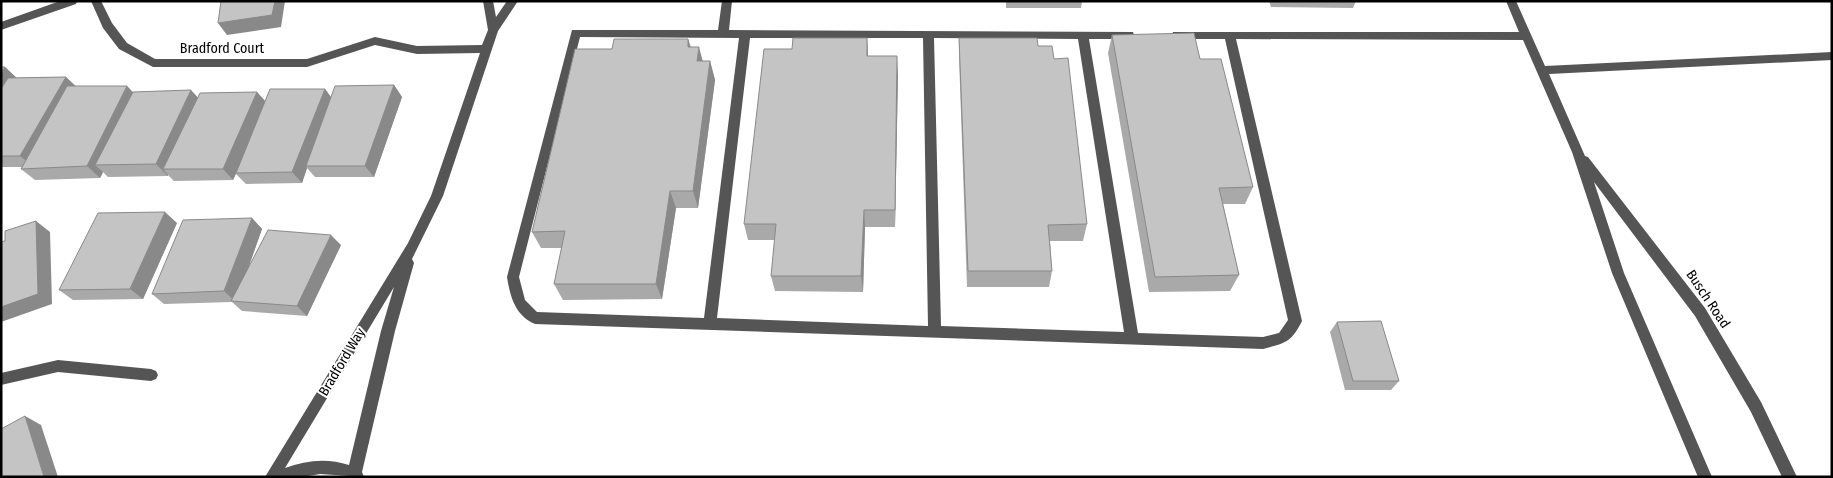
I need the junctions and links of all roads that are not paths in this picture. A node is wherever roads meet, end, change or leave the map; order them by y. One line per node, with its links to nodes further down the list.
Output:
1 (72, 1): 7 (street)
2 (96, 1): 17 (street, Bradford Court)
3 (488, 1): 8 (street)
4 (513, 1): 8 (street, Bradford Way)
5 (727, 1): 9 (street)
6 (1511, 1): 16 (street, Busch Road)
7 (1, 26)
8 (493, 30): 17 (street, Bradford Way)
9 (723, 33): 10 (street); 22 (street)
10 (745, 34): 11 (street); 22 (street)
11 (928, 34): 12 (street); 23 (street)
12 (1083, 35): 13 (street); 24 (street)
13 (1140, 35)
14 (1167, 35): 15 (street)
15 (1230, 35): 16 (street); 24 (street)
16 (1527, 36): 19 (street, Busch Road)
17 (486, 49): 21 (street, Bradford Way)
18 (1832, 56): 19 (street)
19 (1541, 70): 20 (street, Busch Road)
20 (1578, 152): 30 (street, Busch Road); 31 (street, Busch Road)
21 (412, 247): 27 (street, Bradford Way); 28 (street, Bradford Way)
22 (710, 324): 23 (street)
23 (935, 332): 24 (street)
24 (1132, 339)
25 (151, 374): 26 (street)
26 (1, 378)
27 (356, 475): 29 (street)
28 (272, 477)
29 (281, 477)
30 (1705, 477)
31 (1790, 477)

